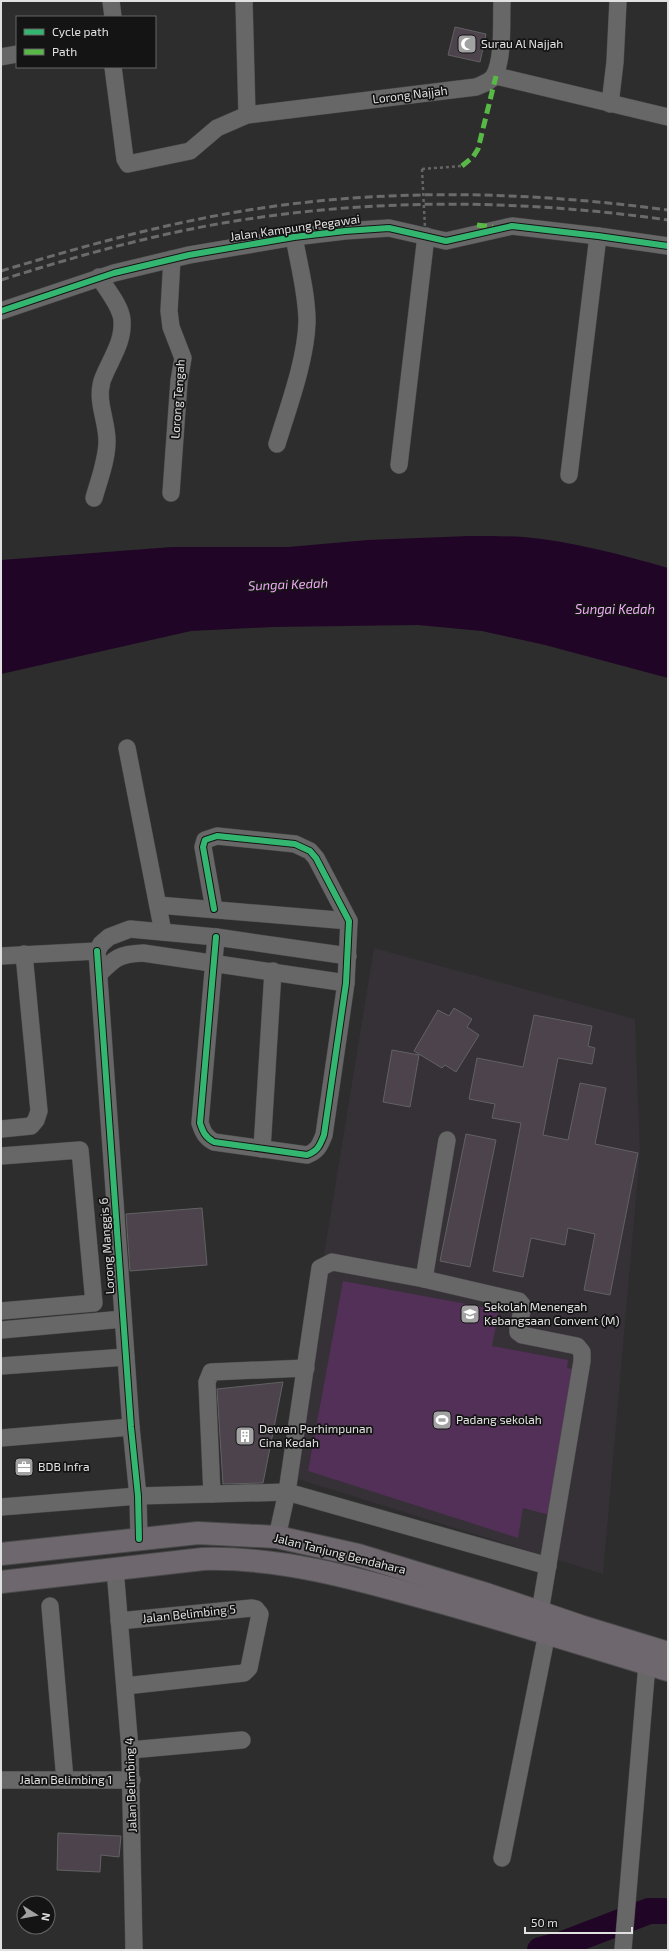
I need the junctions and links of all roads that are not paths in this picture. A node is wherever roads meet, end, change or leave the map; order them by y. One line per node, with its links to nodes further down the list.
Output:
1 (111, 1): 5 (street)
2 (244, 1): 11 (street)
3 (502, 1): 9 (street)
4 (618, 1): 10 (street)
5 (113, 16)
6 (16, 54): 7 (street)
7 (1, 57)
8 (113, 68): 11 (street, Lorong Najjah)
9 (494, 77): 10 (street); 11 (street, Lorong Najjah)
10 (610, 104): 12 (street)
11 (247, 115)
12 (668, 117)
13 (425, 232): 14 (street, Jalan Kampung Pegawai); 15 (street, Jalan Kampung Pegawai); 21 (street)
14 (598, 236): 16 (street, Jalan Kampung Pegawai); 22 (street)
15 (294, 237): 17 (street, Jalan Kampung Pegawai); 20 (street)
16 (668, 246)
17 (172, 259): 18 (street, Jalan Kampung Pegawai); 23 (street, Lorong Tengah)
18 (99, 277): 19 (street, Jalan Kampung Pegawai); 24 (street)
19 (1, 311)
20 (277, 444)
21 (399, 465)
22 (569, 475)
23 (172, 493)
24 (94, 498)
25 (127, 748): 26 (street)
26 (158, 905): 27 (street); 29 (street)
27 (214, 909): 28 (street); 28 (street)
28 (349, 921): 34 (street)
29 (164, 932): 30 (street); 31 (street)
30 (216, 937): 34 (street); 35 (street)
31 (96, 952): 32 (street); 37 (street, Lorong Manggis 6)
32 (24, 954): 33 (street); 39 (street)
33 (1, 956)
34 (348, 956): 38 (street)
35 (213, 963): 36 (street); 37 (street); 41 (street)
36 (273, 971): 38 (street); 41 (street)
37 (99, 974): 45 (street, Lorong Manggis 6)
38 (346, 983): 41 (street)
39 (1, 1129)
40 (447, 1140): 43 (street)
41 (262, 1148)
42 (1, 1156): 44 (street)
43 (424, 1279): 49 (street); 59 (street)
44 (1, 1311)
45 (123, 1319): 46 (street); 47 (street, Lorong Manggis 6)
46 (1, 1330)
47 (126, 1357): 48 (street); 50 (street, Lorong Manggis 6)
48 (1, 1366)
49 (306, 1368): 52 (street); 53 (street)
50 (131, 1427): 51 (street); 54 (street, Lorong Manggis 6)
51 (1, 1438)
52 (288, 1492): 53 (street); 56 (street); 59 (street)
53 (212, 1494): 54 (street)
54 (138, 1496): 55 (street); 57 (street, Lorong Manggis 6)
55 (1, 1507)
56 (277, 1537): 57 (main road, Jalan Tanjung Bendahara); 63 (main road, Jalan Tanjung Bendahara)
57 (139, 1539): 58 (main road, Jalan Tanjung Bendahara)
58 (1, 1554)
59 (548, 1566): 63 (street)
60 (114, 1569): 61 (main road, Jalan Tanjung Bendahara); 64 (street, Jalan Belimbing 4); 65 (main road, Jalan Tanjung Bendahara)
61 (1, 1582)
62 (50, 1606): 73 (street)
63 (540, 1612): 66 (main road, Jalan Tanjung Bendahara)
64 (119, 1621): 69 (street, Jalan Belimbing 4); 69 (street, Jalan Belimbing 5)
65 (546, 1633): 67 (main road, Jalan Tanjung Bendahara); 75 (street)
66 (668, 1653)
67 (647, 1664): 68 (main road, Jalan Tanjung Bendahara); 76 (street)
68 (668, 1670)
69 (124, 1686): 71 (street, Jalan Belimbing 4)
70 (242, 1740): 71 (street)
71 (130, 1750): 74 (street, Jalan Belimbing 4)
72 (1, 1780): 73 (street, Jalan Belimbing 1)
73 (65, 1780): 74 (street, Jalan Belimbing 1)
74 (132, 1780): 77 (street, Jalan Belimbing 4)
75 (502, 1858)
76 (624, 1948)
77 (134, 1950)

